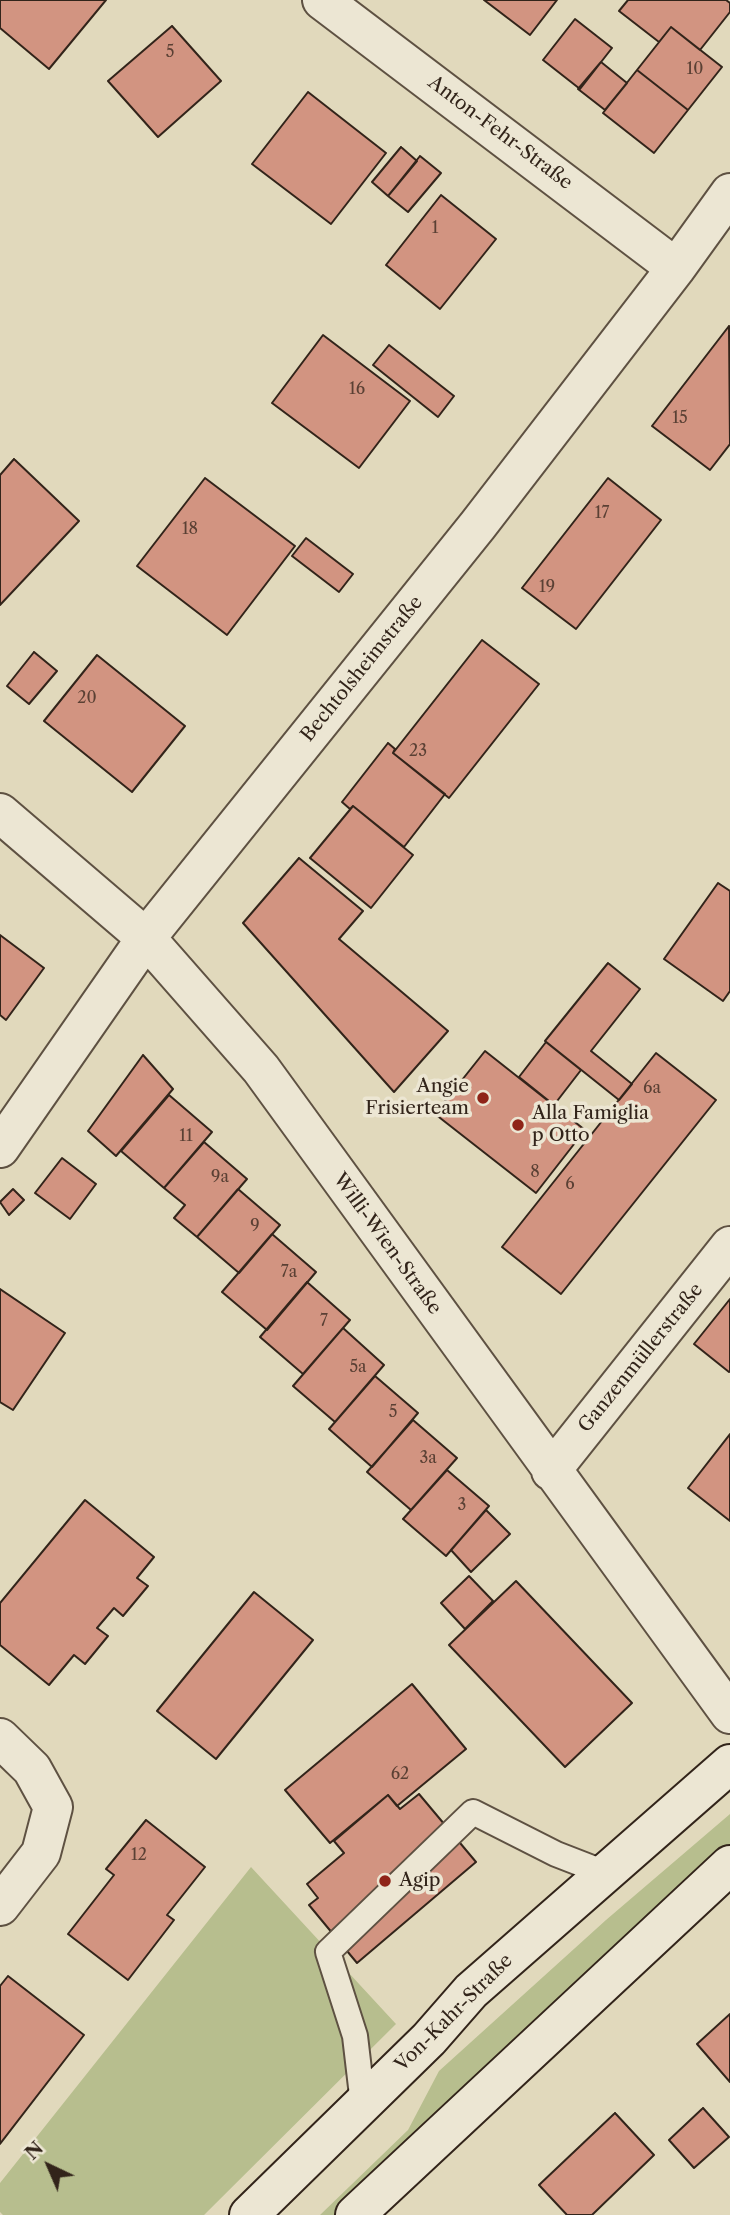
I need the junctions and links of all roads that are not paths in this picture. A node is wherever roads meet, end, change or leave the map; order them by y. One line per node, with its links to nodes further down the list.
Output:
1 (322, 0): 3 (street, Anton-Fehr-Straße)
2 (730, 193): 3 (street, Bechtolsheimstraße)
3 (676, 268): 5 (street, Bechtolsheimstraße)
4 (0, 813): 5 (street, Willi-Wien-Straße)
5 (146, 938): 6 (street, Bechtolsheimstraße); 8 (street, Willi-Wien-Straße)
6 (0, 1148)
7 (730, 1245): 8 (street, Ganzenmüllerstraße)
8 (551, 1471): 9 (street, Willi-Wien-Straße)
9 (730, 1714)
10 (0, 1738): 14 (street)
11 (730, 1764): 13 (street, Von-Kahr-Straße)
12 (730, 1865): 17 (street)
13 (605, 1873): 15 (street, Von-Kahr-Straße); 15 (lane)
14 (0, 1906)
15 (363, 2105): 16 (street, Von-Kahr-Straße)
16 (249, 2215)
17 (355, 2215)

